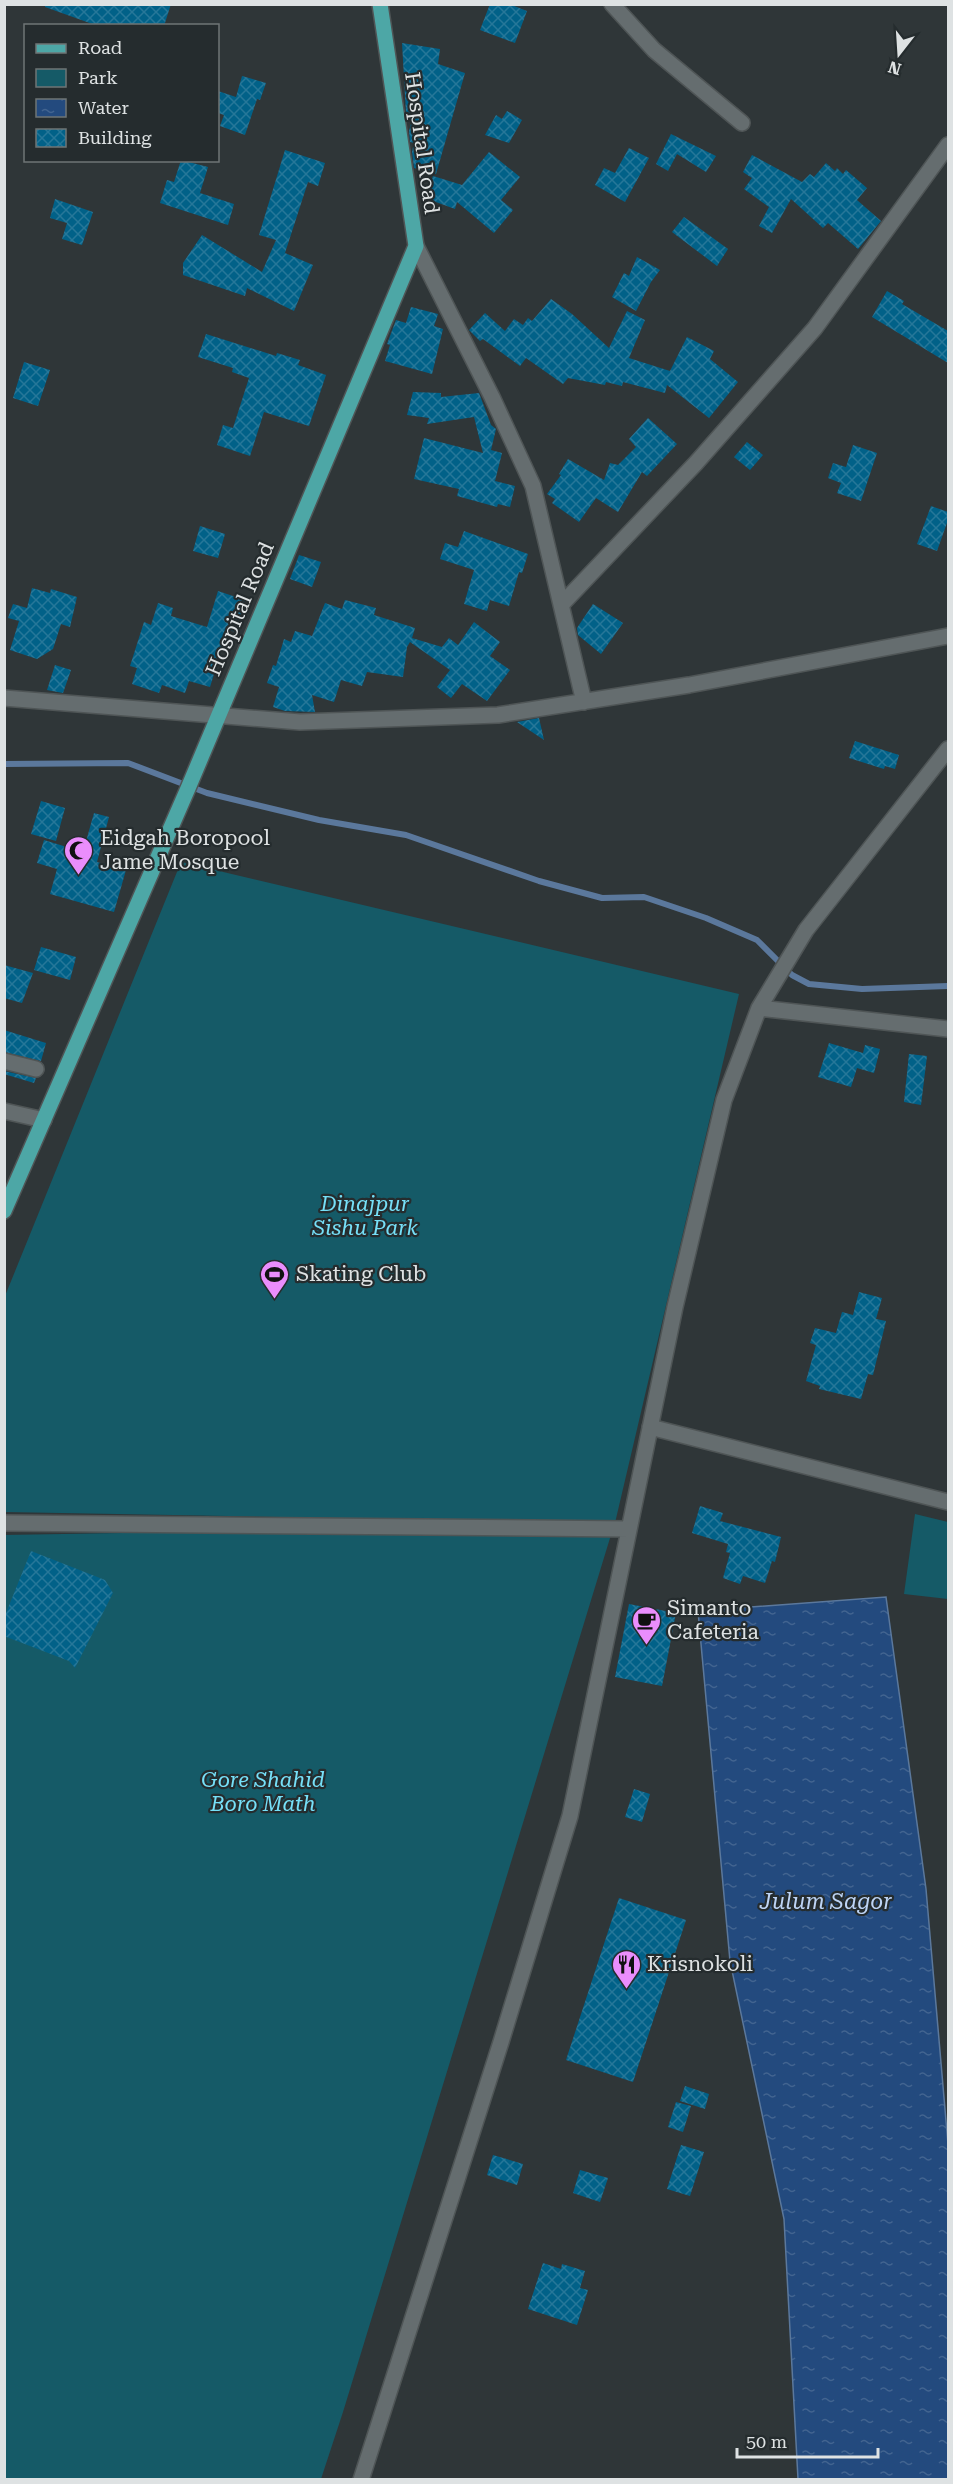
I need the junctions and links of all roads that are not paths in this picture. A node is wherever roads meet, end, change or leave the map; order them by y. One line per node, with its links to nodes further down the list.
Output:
1 (380, 4): 5 (main road, Hospital Road)
2 (612, 4): 3 (street)
3 (742, 123)
4 (948, 145): 6 (street)
5 (416, 246): 6 (street); 10 (main road, Hospital Road)
6 (562, 604): 9 (street)
7 (948, 636): 9 (street)
8 (4, 698): 10 (street)
9 (584, 702): 10 (street)
10 (218, 715): 17 (main road, Hospital Road)
11 (948, 749): 12 (street)
12 (759, 1008): 13 (street); 19 (street)
13 (948, 1029)
14 (4, 1061): 15 (street)
15 (36, 1069)
16 (4, 1111): 17 (street)
17 (44, 1120): 18 (main road, Hospital Road)
18 (4, 1211)
19 (650, 1427): 20 (street); 22 (street)
20 (948, 1502)
21 (4, 1523): 22 (street)
22 (629, 1528): 23 (street)
23 (361, 2480)

